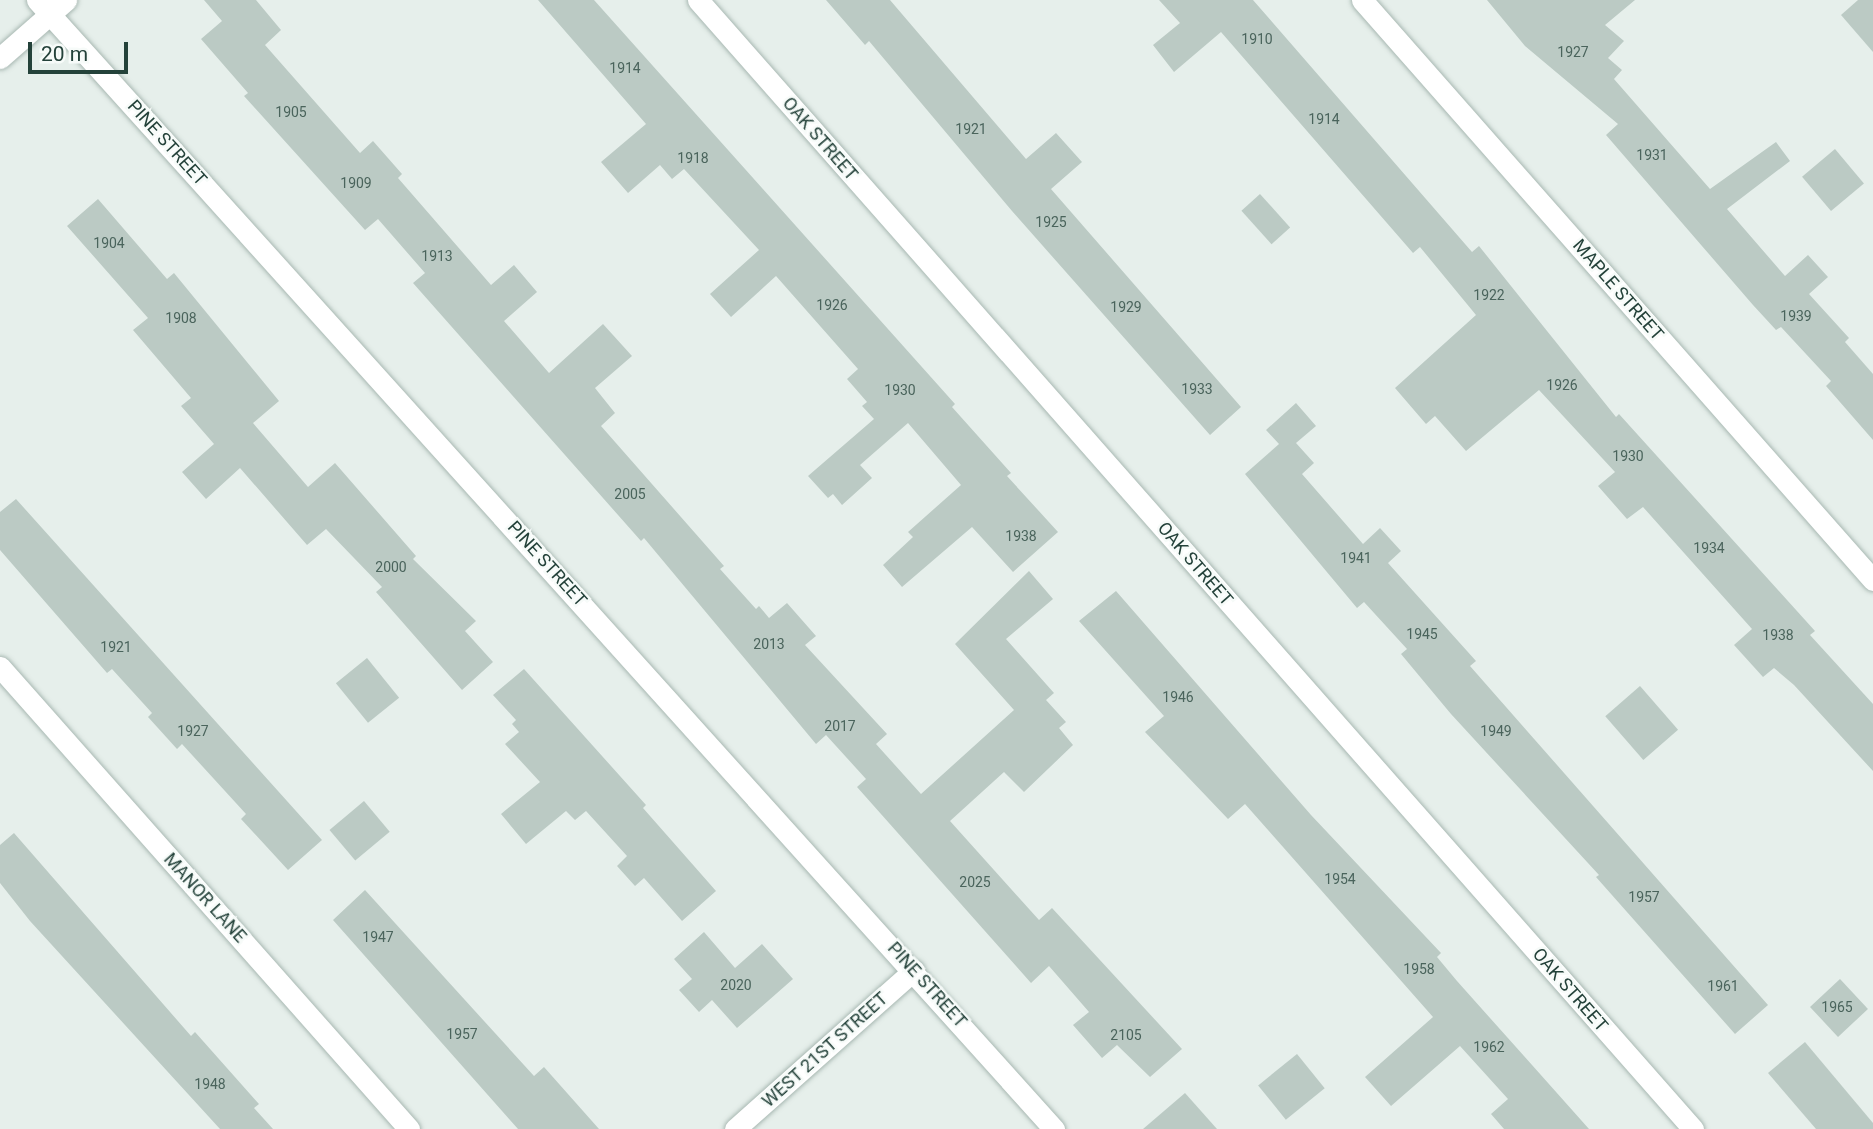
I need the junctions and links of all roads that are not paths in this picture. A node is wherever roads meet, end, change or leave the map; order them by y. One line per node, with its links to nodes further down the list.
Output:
1 (698, 0): 11 (street, OAK STREET)
2 (1362, 0): 5 (street, MAPLE STREET)
3 (51, 5): 4 (street); 7 (street, PINE STREET)
4 (0, 58)
5 (1873, 580)
6 (0, 667): 8 (street, MANOR LANE)
7 (914, 970): 9 (street, WEST 21ST STREET); 10 (street, PINE STREET)
8 (409, 1129)
9 (735, 1129)
10 (1054, 1129)
11 (1693, 1129)

